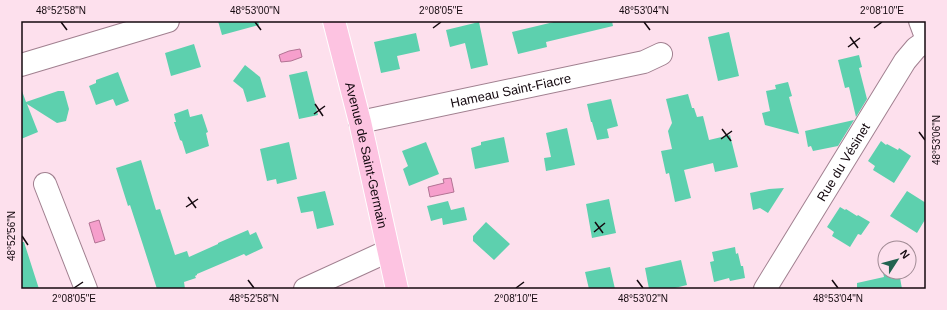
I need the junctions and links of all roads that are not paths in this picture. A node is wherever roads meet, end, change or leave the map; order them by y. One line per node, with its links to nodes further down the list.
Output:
1 (168, 21): 7 (street)
2 (334, 21): 8 (main road, Avenue de Saint-Germain)
3 (920, 21): 4 (street)
4 (926, 37)
5 (926, 41): 14 (street, Rue du Vésinet)
6 (661, 54): 8 (street, Hameau Saint-Fiacre)
7 (23, 60)
8 (360, 122): 10 (main road, Avenue de Saint-Germain)
9 (45, 184): 11 (street)
10 (388, 251): 12 (street); 13 (main road, Avenue de Saint-Germain)
11 (86, 289)
12 (305, 289)
13 (397, 289)
14 (765, 289)

